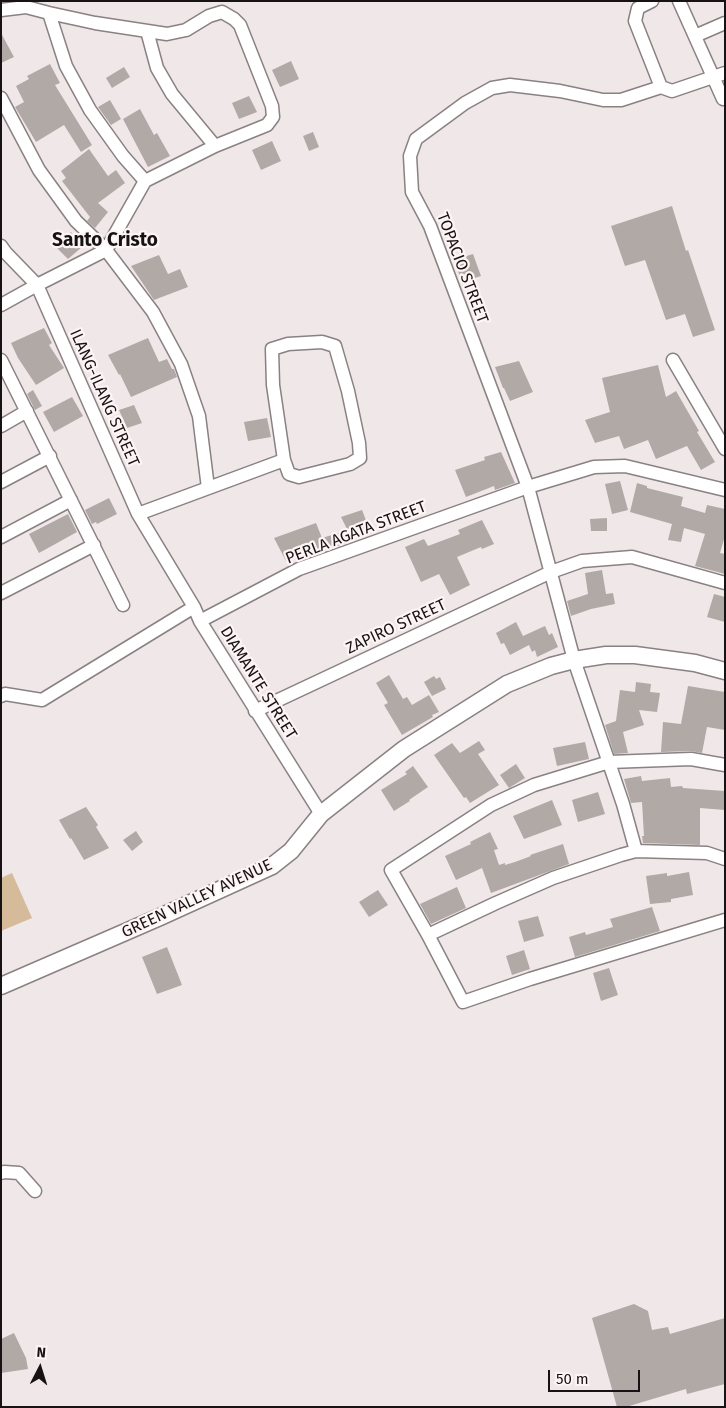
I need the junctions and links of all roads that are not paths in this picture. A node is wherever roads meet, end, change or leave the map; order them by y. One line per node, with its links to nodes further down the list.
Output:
1 (652, 1): 9 (street)
2 (680, 1): 7 (street)
3 (1, 10): 4 (street)
4 (49, 13): 6 (street); 13 (street)
5 (725, 23): 7 (street)
6 (146, 31): 12 (street); 12 (street)
7 (695, 36): 8 (street)
8 (719, 75): 9 (street, TOPACIO STREET); 11 (street)
9 (661, 87): 26 (street, TOPACIO STREET)
10 (1, 98): 15 (street)
11 (723, 99)
12 (215, 146): 13 (street)
13 (145, 181): 15 (street)
14 (1, 246): 16 (street, ILANG-ILANG STREET)
15 (106, 250): 16 (street); 27 (street)
16 (37, 285): 17 (street); 30 (street, ILANG-ILANG STREET)
17 (1, 305)
18 (673, 360): 22 (street)
19 (2, 365): 20 (street)
20 (27, 412): 21 (street); 23 (street)
21 (1, 426)
22 (725, 449)
23 (50, 456): 25 (street); 29 (street)
24 (284, 460): 24 (street); 27 (street)
25 (1, 482)
26 (528, 487): 28 (street, PERLA AGATA STREET); 34 (street, TOPACIO STREET); 39 (street, PERLA AGATA STREET)
27 (208, 488): 30 (street)
28 (725, 490)
29 (72, 500): 31 (street); 32 (street)
30 (138, 514): 33 (street, ILANG-ILANG STREET)
31 (1, 537)
32 (94, 545): 36 (street); 37 (street)
33 (170, 568): 38 (street, DIAMANTE STREET)
34 (552, 572): 35 (street, ZAPIRO STREET); 40 (street, TOPACIO STREET); 43 (street, ZAPIRO STREET)
35 (725, 583)
36 (1, 593)
37 (123, 605)
38 (194, 607): 39 (street, DIAMANTE STREET); 42 (street)
39 (200, 621): 43 (street, DIAMANTE STREET)
40 (574, 660): 41 (street, GREEN VALLEY AVENUE); 44 (street, TOPACIO STREET); 46 (street, GREEN VALLEY AVENUE)
41 (725, 671)
42 (1, 696)
43 (255, 711): 46 (street, DIAMANTE STREET)
44 (609, 762): 45 (street); 47 (street, TOPACIO STREET); 50 (street)
45 (725, 765)
46 (320, 814): 51 (street, GREEN VALLEY AVENUE)
47 (636, 851): 48 (street); 50 (street)
48 (725, 859)
49 (725, 920): 50 (street)
50 (428, 935)
51 (1, 986)
52 (1, 1173): 53 (street)
53 (35, 1191)

